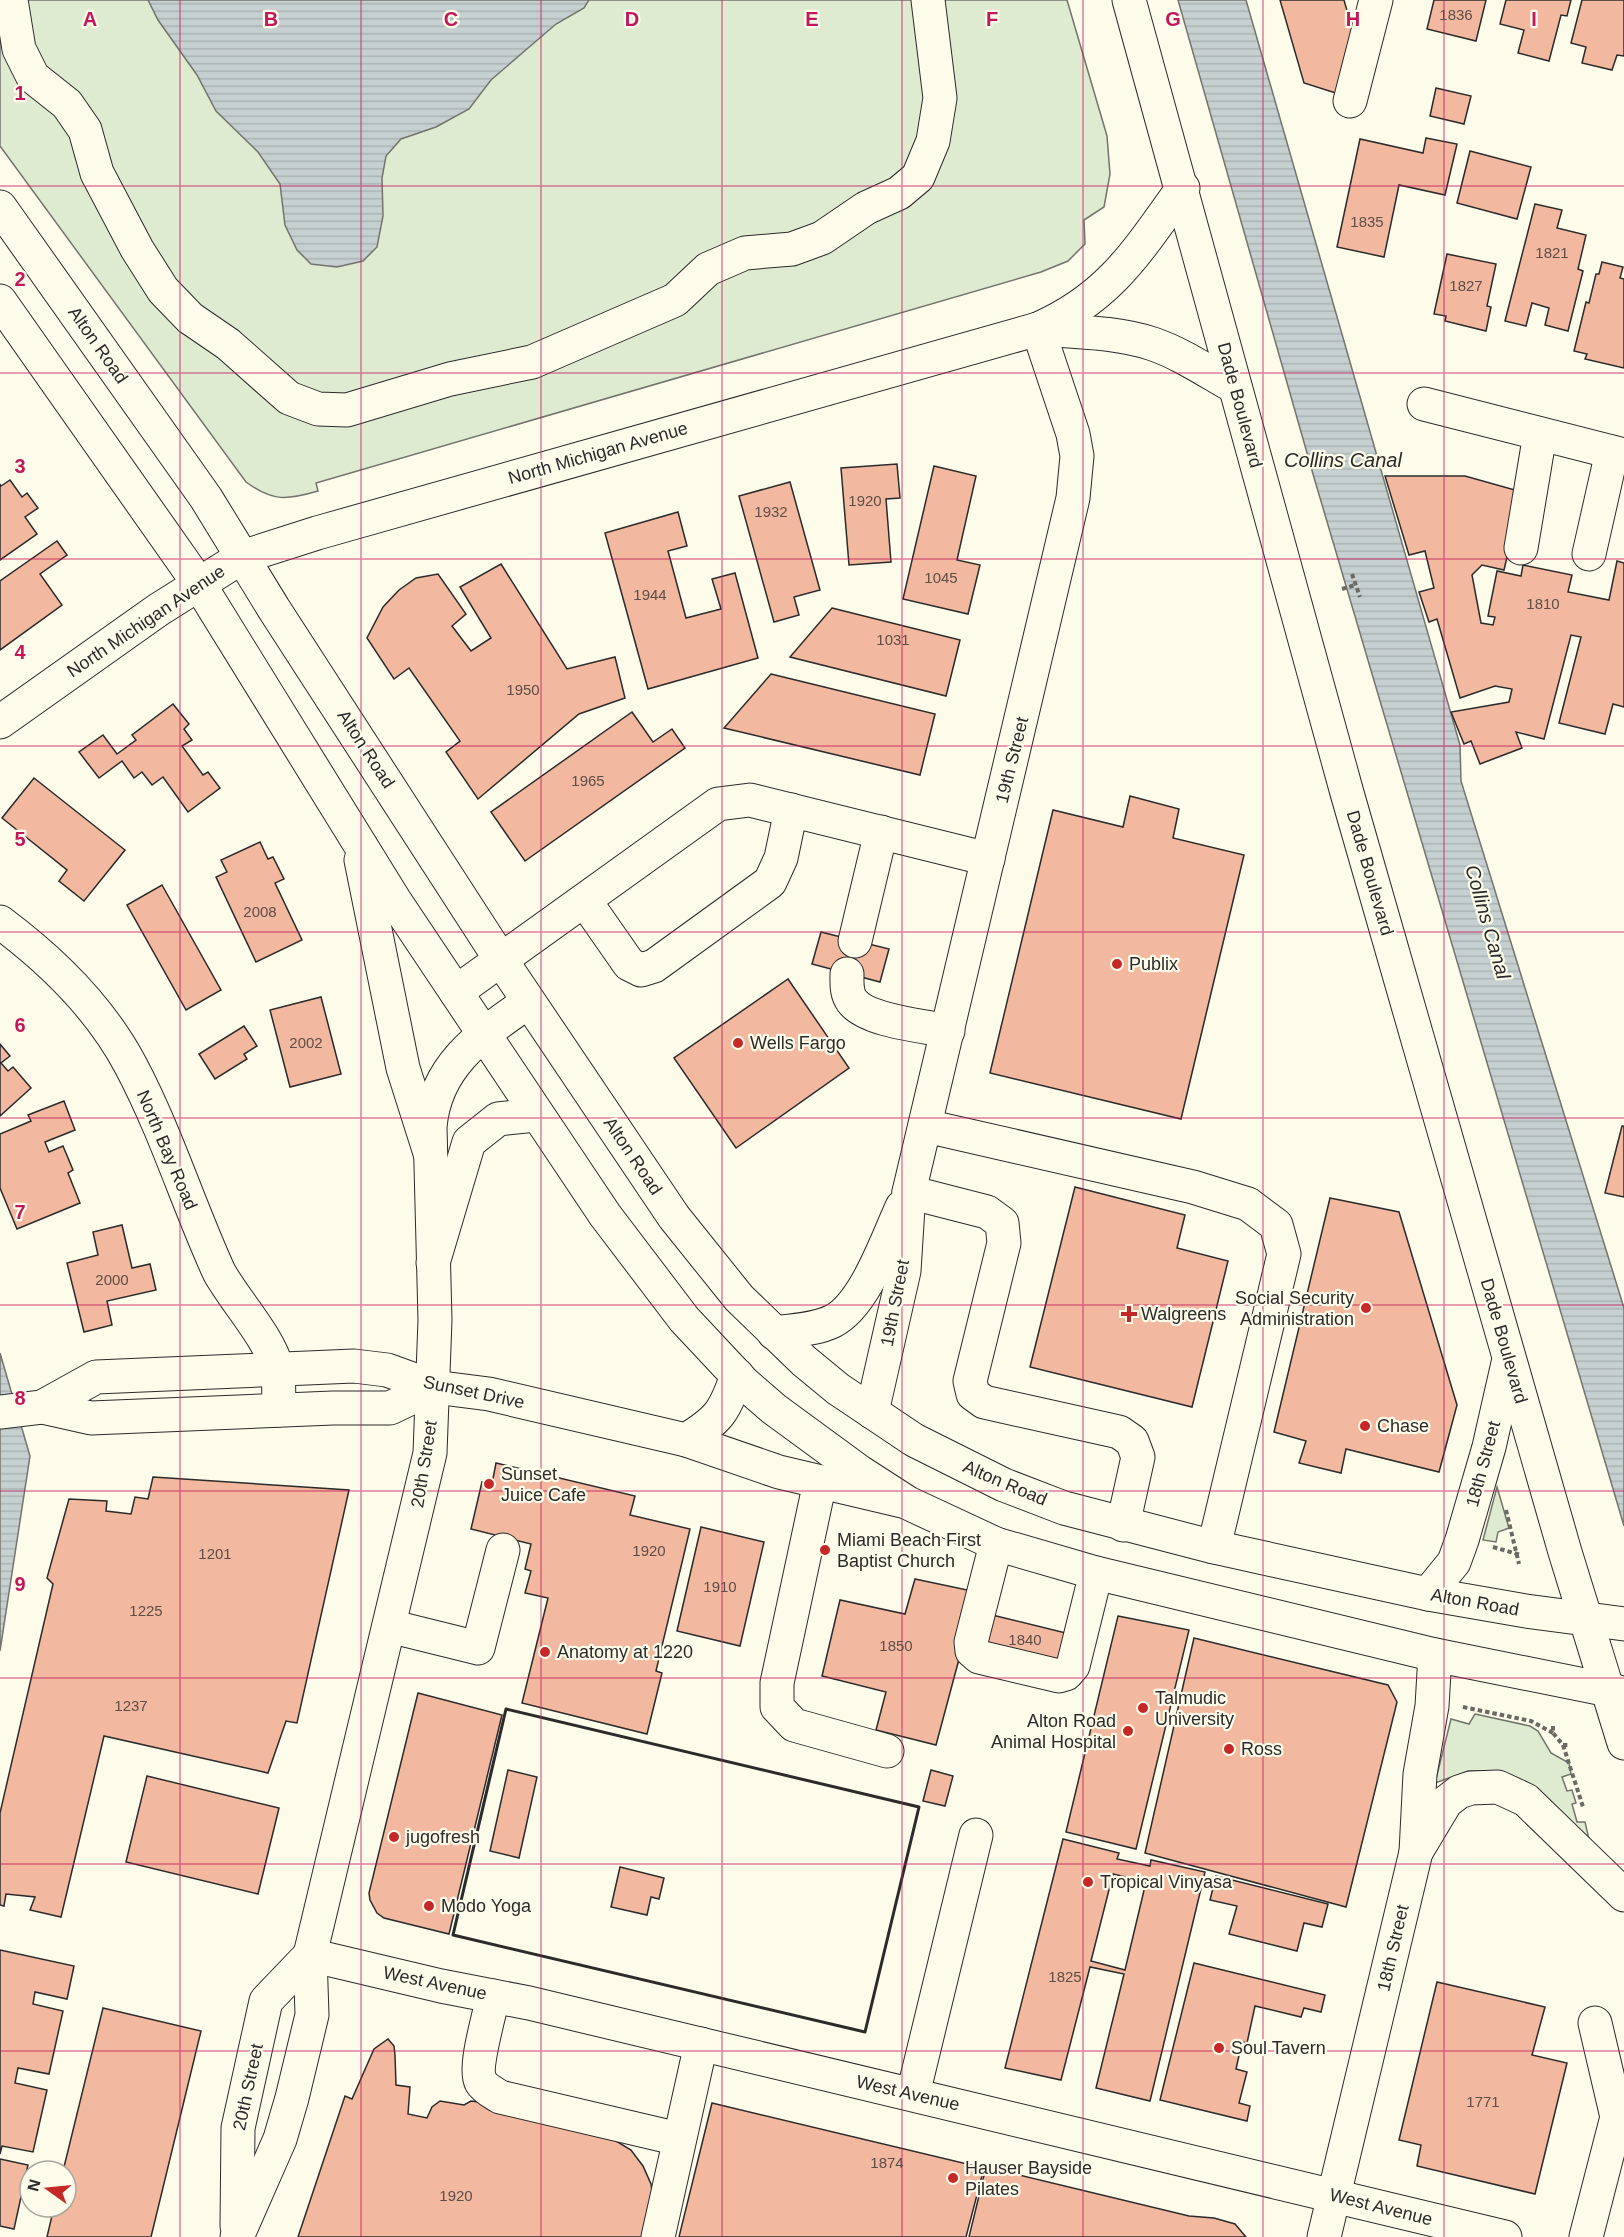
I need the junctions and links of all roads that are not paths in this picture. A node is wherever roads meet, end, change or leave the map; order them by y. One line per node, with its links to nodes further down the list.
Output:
1 (11, 0): 2 (main road)
2 (928, 0)
3 (1129, 0): 6 (main road, Dade Boulevard)
4 (1376, 0): 5 (main road)
5 (1350, 101)
6 (1183, 188): 9 (main road, North Michigan Avenue); 10 (main road, Dade Boulevard)
7 (0, 207): 16 (main road, Alton Road)
8 (0, 301): 17 (main road)
9 (1038, 329): 10 (main road); 16 (main road, North Michigan Avenue); 22 (main road, 19th Street)
10 (1235, 387): 38 (main road, Dade Boulevard)
11 (1424, 404): 12 (main road)
12 (1540, 434): 13 (main road); 14 (main road)
13 (1618, 453): 15 (main road)
14 (1521, 548)
15 (1589, 554)
16 (242, 557): 17 (main road, North Michigan Avenue); 26 (main road, Alton Road)
17 (199, 584): 18 (main road, North Michigan Avenue); 21 (main road)
18 (0, 722)
19 (791, 810): 20 (main road); 23 (main road); 23 (main road)
20 (881, 832): 22 (main road); 25 (main road)
21 (356, 837): 28 (main road); 34 (main road)
22 (988, 859): 30 (main road, 19th Street)
23 (585, 901): 26 (main road)
24 (0, 922): 39 (main road, North Bay Road)
25 (855, 941)
26 (501, 960): 28 (main road); 29 (main road, Alton Road)
27 (847, 974): 30 (main road)
28 (456, 992): 31 (main road)
29 (528, 1002): 31 (main road, 20th Street); 37 (main road, Alton Road)
30 (948, 1031): 33 (main road, 19th Street)
31 (484, 1035): 32 (main road); 34 (main road, 20th Street)
32 (535, 1115): 36 (main road); 41 (main road)
33 (926, 1126): 35 (main road, 19th Street); 53 (main road)
34 (430, 1153): 36 (main road, 20th Street)
35 (909, 1192): 37 (main road, 19th Street); 46 (main road, 19th Street); 51 (main road)
36 (433, 1263): 42 (main road, 20th Street)
37 (774, 1333): 46 (main road, Alton Road)
38 (1509, 1359): 56 (main road, 18th Street); 57 (main road, Dade Boulevard)
39 (277, 1368): 40 (main road, Sunset Drive); 42 (main road, Sunset Drive); 44 (main road, North Bay Road)
40 (145, 1375): 43 (main road, Sunset Drive); 47 (main road)
41 (737, 1375): 48 (main road); 50 (main road)
42 (434, 1387): 44 (main road); 48 (main road, Sunset Drive); 59 (main road, 20th Street)
43 (42, 1407): 45 (main road, Sunset Drive); 47 (main road)
44 (279, 1410): 47 (main road)
45 (0, 1412)
46 (872, 1412): 51 (main road, Alton Road)
47 (146, 1416)
48 (686, 1440): 49 (main road, Sunset Drive)
49 (820, 1482): 50 (main road, Sunset Drive); 63 (main road)
50 (908, 1503): 52 (main road)
51 (1123, 1525): 53 (main road, Alton Road)
52 (996, 1544): 55 (main road); 55 (main road)
53 (1214, 1547): 56 (main road, Alton Road)
54 (503, 1550): 59 (main road)
55 (1096, 1573): 60 (main road)
56 (1428, 1594): 57 (main road, Alton Road)
57 (1586, 1618): 58 (main road, Alton Road); 61 (main road, Dade Boulevard)
58 (1624, 1624)
59 (389, 1626): 67 (main road, 20th Street)
60 (1435, 1655): 61 (main road); 65 (main road, 18th Street)
61 (1616, 1692): 62 (main road, Dade Boulevard)
62 (1624, 1743)
63 (887, 1751)
64 (976, 1835): 71 (main road)
65 (1416, 1852): 66 (main road); 73 (main road, 18th Street)
66 (1624, 1895)
67 (310, 1955): 68 (main road, West Avenue); 74 (main road, 20th Street); 74 (main road, 20th Street)
68 (493, 1996): 70 (main road, West Avenue); 72 (main road)
69 (1595, 2023): 78 (main road)
70 (701, 2044): 71 (main road, West Avenue); 72 (main road)
71 (913, 2094): 73 (main road, West Avenue)
72 (679, 2139): 75 (main road)
73 (1335, 2196): 76 (main road, 18th Street); 77 (main road, West Avenue)
74 (237, 2237)
75 (658, 2237)
76 (1324, 2237)
77 (1505, 2237)
78 (1586, 2237)

